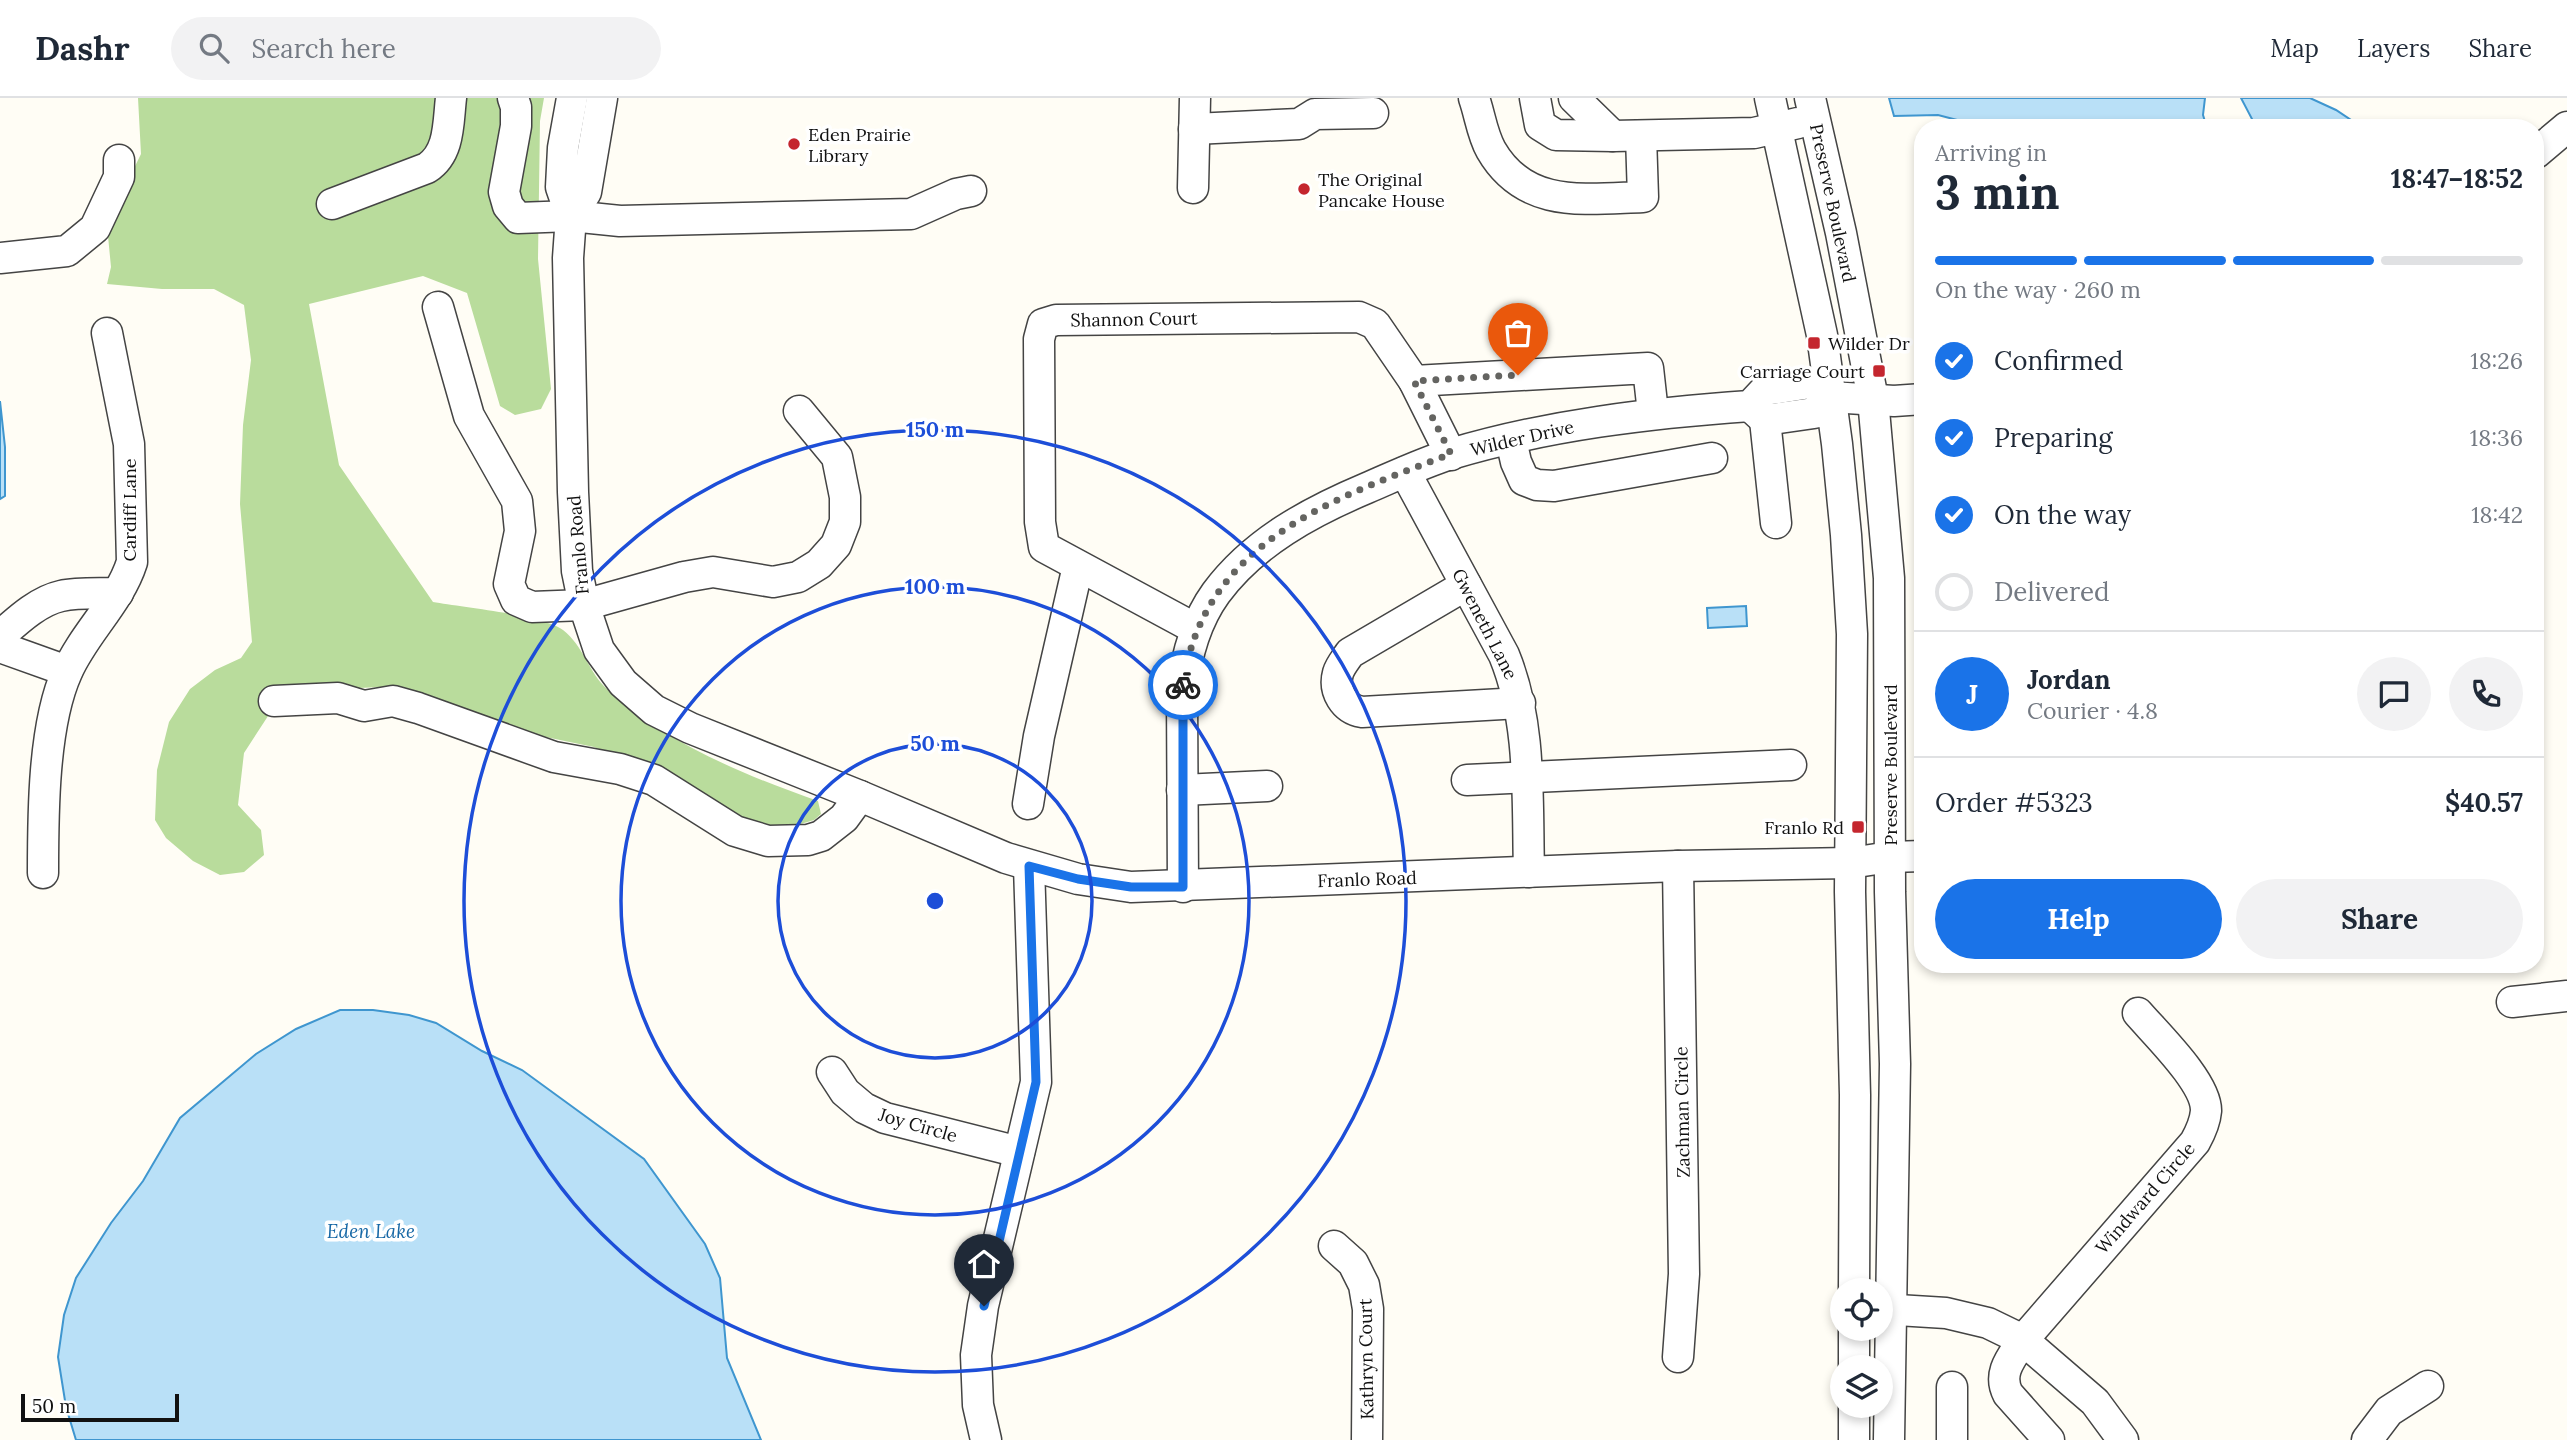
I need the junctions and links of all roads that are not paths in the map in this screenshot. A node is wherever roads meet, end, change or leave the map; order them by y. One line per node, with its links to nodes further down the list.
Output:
1 (451, 98): 20 (street)
2 (513, 98): 21 (street)
3 (572, 98): 21 (street, Franlo Road)
4 (602, 98): 21 (street, Franlo Road)
5 (1195, 98): 14 (street)
6 (1474, 98): 15 (street)
7 (1535, 98): 15 (street)
8 (1574, 98): 15 (street)
9 (1770, 98): 13 (street)
10 (1813, 109): 13 (street); 27 (street, Preserve Boulevard)
11 (1373, 113): 14 (street)
12 (2567, 127): 16 (street)
13 (1778, 128): 15 (street); 26 (street)
14 (1194, 129): 18 (street)
15 (1627, 136)
16 (2544, 146)
17 (119, 160): 22 (street)
18 (1193, 188)
19 (971, 191): 21 (street)
20 (332, 204)
21 (571, 216): 40 (street, Franlo Road)
22 (0, 258)
23 (438, 307): 40 (street)
24 (107, 333): 39 (street, Cardiff Lane)
25 (1414, 381): 30 (street); 33 (street, Shannon Court); 37 (street, Shannon Court)
26 (1831, 397): 27 (street); 31 (street, Wilder Drive); 56 (street)
27 (1873, 399): 28 (street); 55 (street, Preserve Boulevard)
28 (1914, 400)
29 (799, 411): 40 (street)
30 (1653, 413): 31 (street, Wilder Drive); 32 (street, Wilder Drive)
31 (1758, 413): 36 (street)
32 (1511, 440): 33 (street, Wilder Drive); 34 (street)
33 (1451, 454): 35 (street, Wilder Drive)
34 (1712, 458)
35 (1405, 472): 38 (street, Gweneth Lane); 41 (street, Wilder Drive)
36 (1776, 523)
37 (1078, 566): 41 (street, Shannon Court); 53 (street)
38 (1466, 585): 46 (street, Gweneth Lane); 46 (street)
39 (118, 593): 42 (street); 44 (street, Cardiff Lane)
40 (584, 605): 52 (street, Franlo Road)
41 (1196, 629): 51 (street, Wilder Drive)
42 (0, 636)
43 (0, 647): 44 (street)
44 (67, 671): 60 (street, Cardiff Lane)
45 (274, 701): 52 (street)
46 (1520, 703): 48 (street, Gweneth Lane)
47 (1791, 765): 48 (street)
48 (1526, 777): 49 (street); 59 (street, Gweneth Lane)
49 (1467, 780)
50 (1267, 786): 51 (street)
51 (1182, 790): 61 (street, Wilder Drive)
52 (860, 796): 57 (street, Franlo Road)
53 (1028, 804)
54 (1914, 856): 55 (street, Franlo Road)
55 (1890, 857): 56 (street, Franlo Road); 69 (street, Preserve Boulevard)
56 (1850, 863): 58 (street, Franlo Road); 68 (street)
57 (1029, 866): 61 (street, Franlo Road); 66 (street)
58 (1678, 866): 59 (street, Franlo Road); 73 (street, Zachman Circle)
59 (1529, 872): 61 (street, Franlo Road)
60 (43, 873)
61 (1183, 887)
62 (2567, 996): 63 (street)
63 (2512, 1002)
64 (2138, 1013): 71 (street, Windward Circle)
65 (832, 1072): 66 (street, Joy Circle)
66 (1019, 1152): 77 (street)
67 (1334, 1246): 78 (street, Kathryn Court)
68 (1854, 1278)
69 (1887, 1278)
70 (1893, 1309): 71 (street)
71 (2023, 1339): 82 (street, Windward Circle); 83 (street)
72 (1887, 1341): 80 (street, Preserve Boulevard)
73 (1678, 1357)
74 (2428, 1386): 84 (street)
75 (1952, 1387): 81 (street)
76 (1854, 1418): 79 (street)
77 (986, 1440)
78 (1367, 1440)
79 (1854, 1440)
80 (1889, 1440)
81 (1952, 1440)
82 (2049, 1440)
83 (2123, 1440)
84 (2367, 1440)

